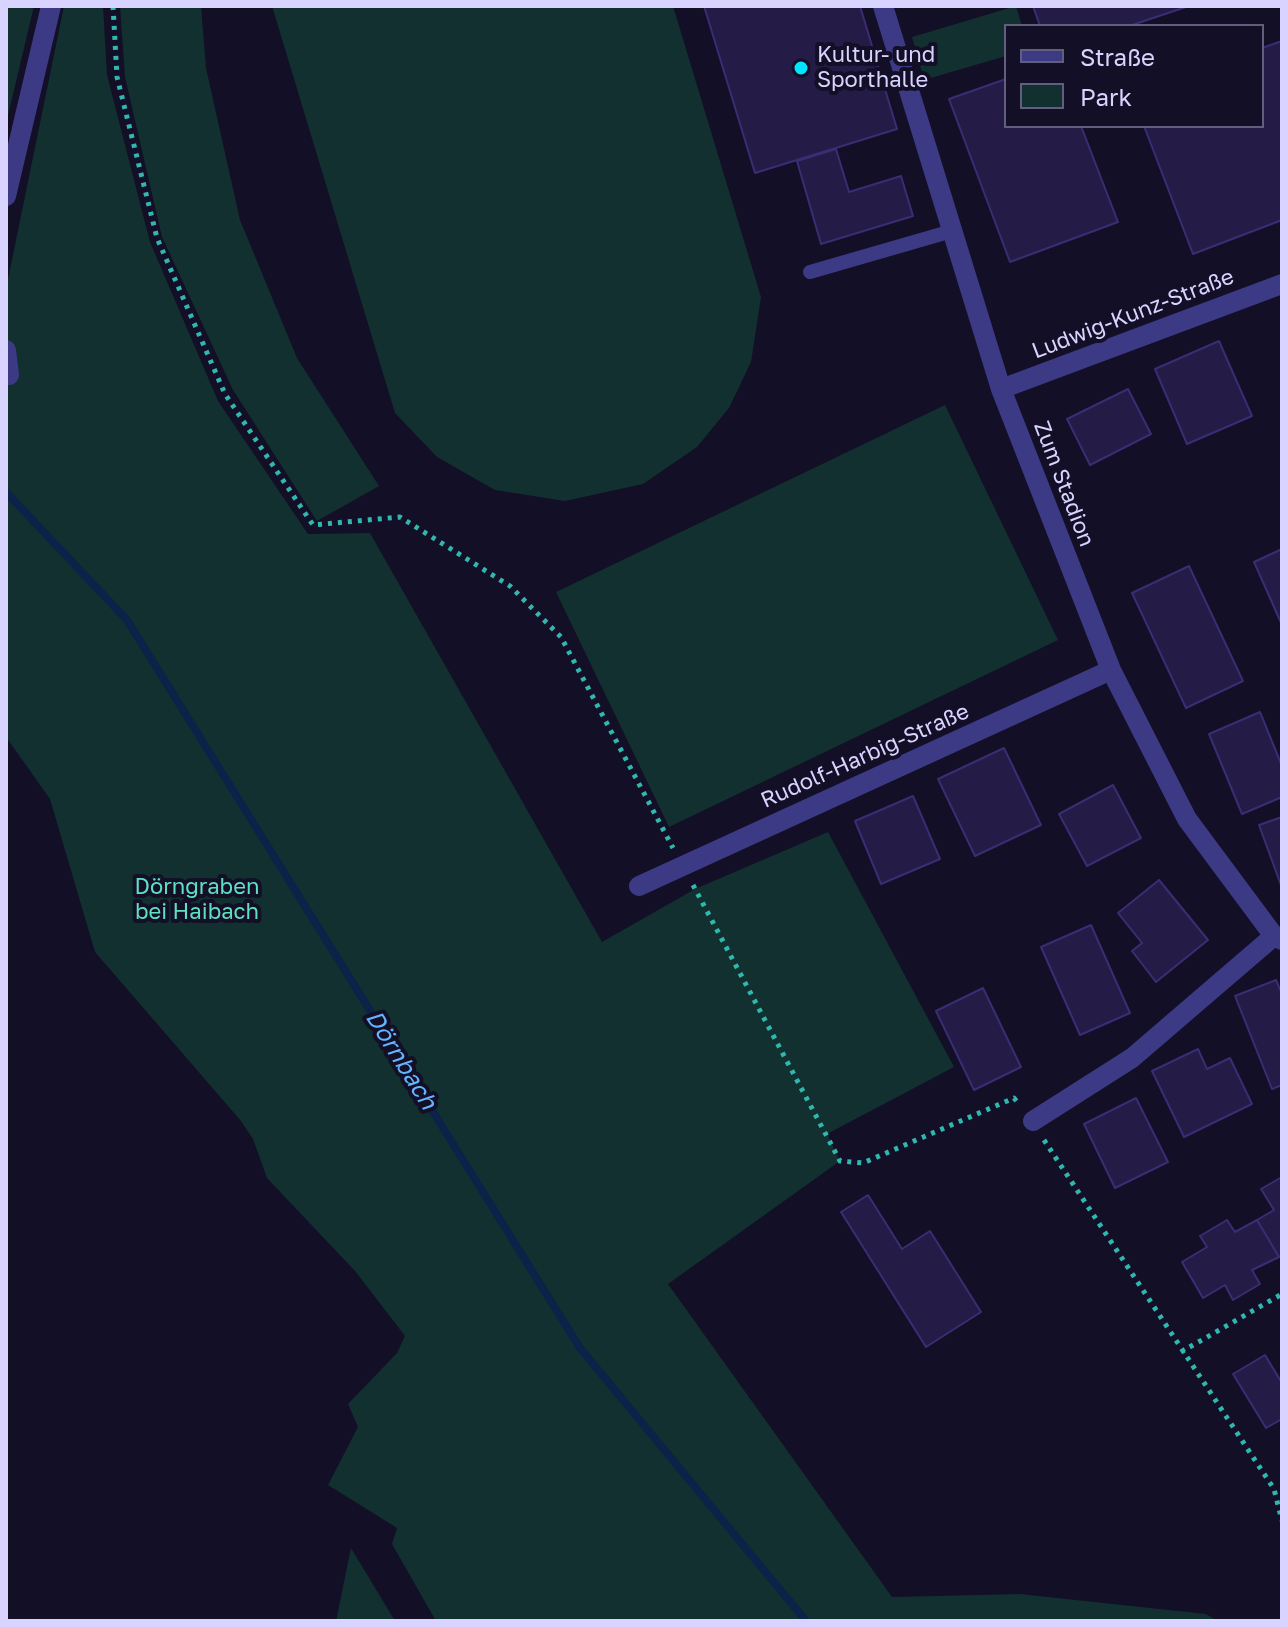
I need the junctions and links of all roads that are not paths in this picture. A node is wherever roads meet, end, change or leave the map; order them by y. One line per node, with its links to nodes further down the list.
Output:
1 (51, 6): 3 (street)
2 (884, 6): 4 (street, Zum Stadion)
3 (6, 196)
4 (952, 231): 5 (lane); 9 (street, Zum Stadion)
5 (810, 272)
6 (1282, 284): 9 (street, Ludwig-Kunz-Straße)
7 (6, 350): 8 (street)
8 (9, 375)
9 (1001, 389): 10 (street, Zum Stadion)
10 (1111, 670): 11 (street, Rudolf-Harbig-Straße); 12 (street, Zum Stadion)
11 (639, 886)
12 (1278, 938): 13 (street)
13 (1033, 1121)

